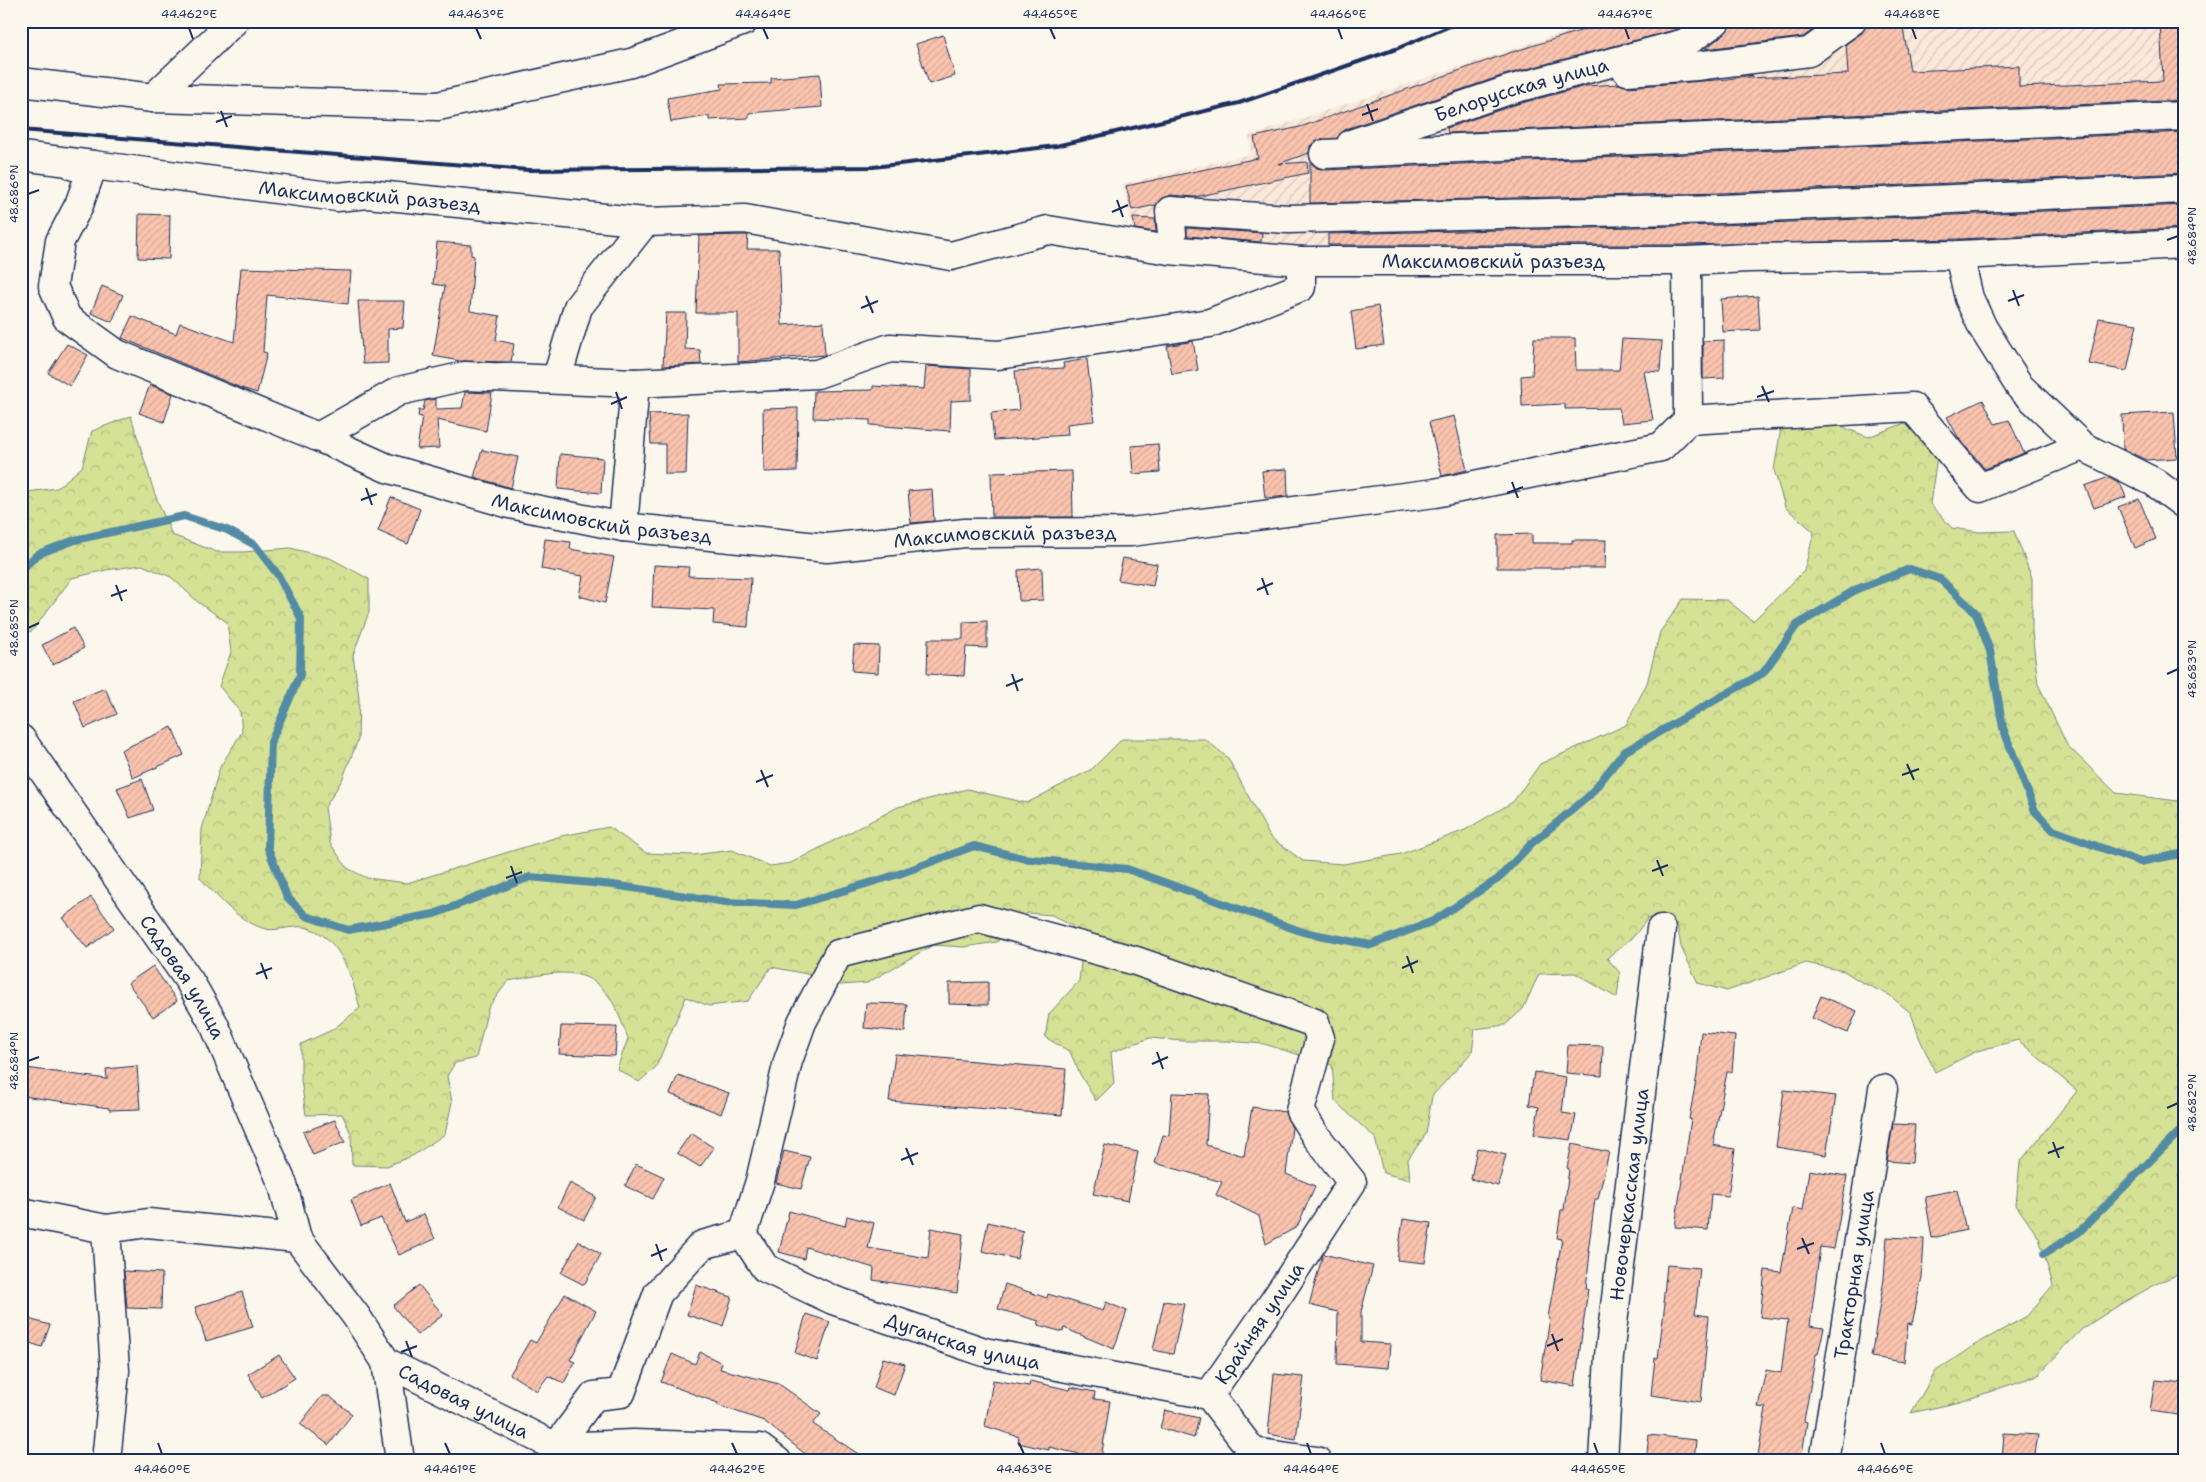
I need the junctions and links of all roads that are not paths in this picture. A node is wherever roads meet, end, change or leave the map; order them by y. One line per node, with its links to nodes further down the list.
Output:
1 (234, 21): 7 (street)
2 (744, 21): 7 (street)
3 (1716, 21): 5 (street, Белорусская улица)
4 (1852, 21): 5 (street)
5 (1568, 74): 8 (street, Белорусская улица)
6 (21, 82): 7 (street)
7 (153, 98)
8 (2185, 116)
9 (21, 156): 10 (street, Максимовский разъезд)
10 (93, 165): 11 (street); 13 (street, Максимовский разъезд); 22 (street, Максимовский разъезд)
11 (21, 171)
12 (2185, 189): 14 (street)
13 (645, 222): 17 (street, Максимовский разъезд); 19 (street)
14 (1172, 234)
15 (2185, 244): 16 (street, Максимовский разъезд)
16 (1960, 255): 18 (street, Максимовский разъезд); 23 (street)
17 (1301, 261): 18 (street, Максимовский разъезд); 20 (street)
18 (1687, 262): 21 (street)
19 (557, 378): 20 (street); 22 (street)
20 (635, 383): 25 (street)
21 (1688, 420): 23 (street); 25 (street, Максимовский разъезд)
22 (318, 437): 25 (street, Максимовский разъезд)
23 (2082, 446): 24 (street)
24 (2185, 505)
25 (623, 528)
26 (21, 739): 32 (street, Садовая улица)
27 (1661, 929): 42 (street, Новочеркасская улица)
28 (1883, 1089): 43 (street, Тракторная улица)
29 (21, 1212): 30 (street)
30 (106, 1229): 32 (street); 38 (street)
31 (743, 1234): 34 (street, Дуганская улица); 34 (street, Крайняя улица); 35 (street)
32 (298, 1238): 33 (street, Садовая улица)
33 (386, 1362): 35 (street, Садовая улица); 39 (street)
34 (1209, 1395): 37 (street, Крайняя улица)
35 (556, 1447): 36 (street, Садовая улица)
36 (629, 1452): 40 (street, Садовая улица)
37 (1250, 1457): 41 (street)
38 (106, 1461)
39 (400, 1461)
40 (777, 1461)
41 (1317, 1461)
42 (1603, 1461)
43 (1824, 1461)

